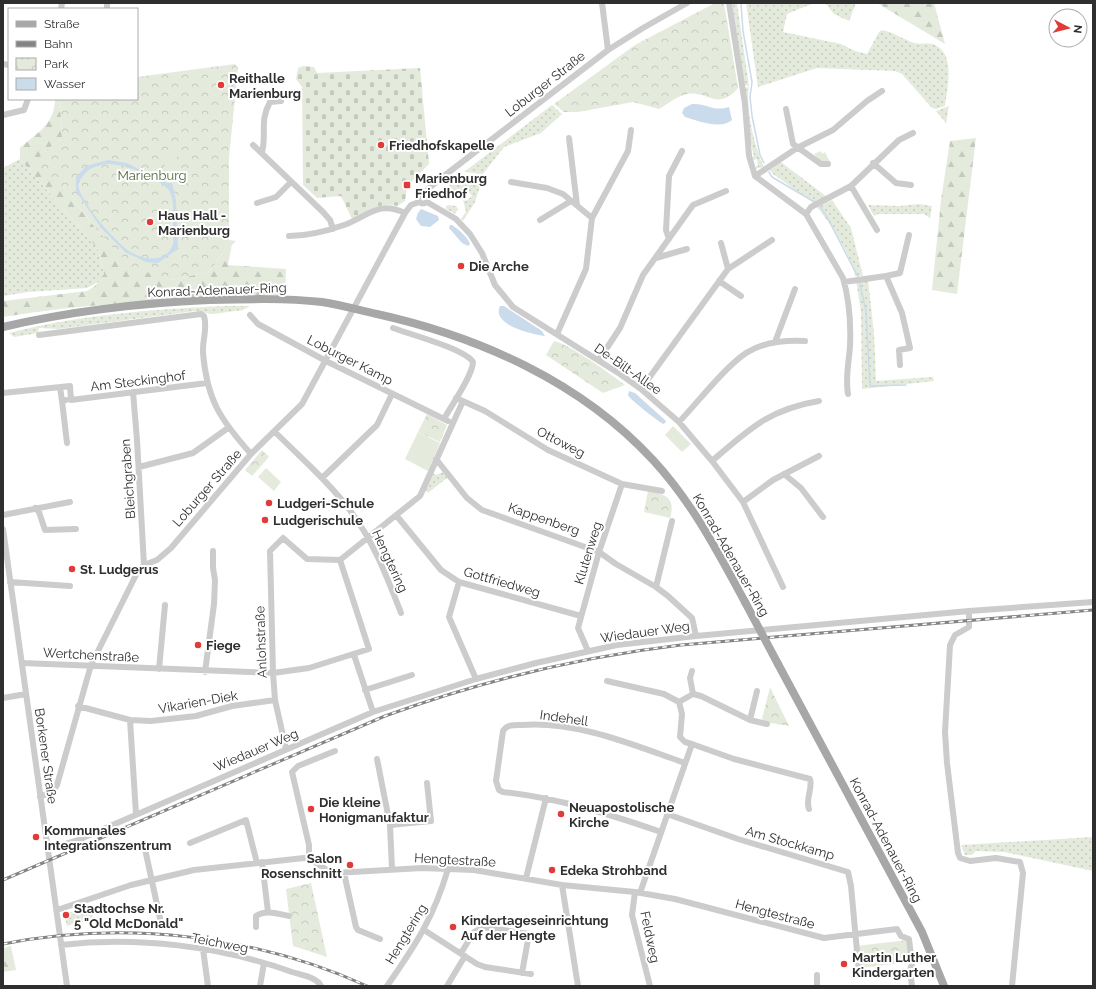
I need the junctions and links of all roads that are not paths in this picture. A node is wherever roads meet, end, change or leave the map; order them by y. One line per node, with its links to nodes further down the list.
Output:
1 (602, 3): 4 (street)
2 (687, 3): 4 (street, Loburger Straße)
3 (729, 3): 19 (street)
4 (608, 50): 25 (street, Loburger Straße)
5 (882, 91): 14 (street)
6 (28, 100): 9 (street)
7 (281, 101): 16 (street)
8 (786, 109): 14 (street)
9 (3, 115)
10 (631, 130): 33 (street)
11 (913, 133): 17 (street)
12 (569, 138): 30 (street)
13 (253, 145): 16 (street)
14 (798, 148): 18 (street); 19 (street)
15 (682, 151): 39 (street)
16 (262, 152): 20 (street)
17 (873, 163): 22 (street); 23 (street)
18 (828, 164)
19 (755, 176): 32 (street)
20 (291, 182): 29 (street); 35 (street)
21 (510, 182): 26 (street)
22 (912, 185)
23 (851, 186): 32 (street); 36 (street)
24 (726, 191): 39 (street)
25 (425, 195): 27 (street); 28 (street)
26 (571, 201): 30 (street); 34 (street)
27 (419, 202): 28 (street); 31 (street, Loburger Straße)
28 (427, 202): 54 (street, De-Bilt-Allee)
29 (257, 203)
30 (576, 205): 33 (street)
31 (405, 212): 35 (street); 50 (street, Loburger Straße)
32 (806, 214): 47 (street)
33 (592, 218): 54 (street)
34 (540, 220)
35 (332, 229): 38 (street)
36 (877, 230)
37 (909, 235): 45 (street)
38 (289, 236)
39 (668, 239): 43 (street)
40 (772, 240): 44 (street)
41 (721, 243): 44 (street)
42 (686, 249): 43 (street)
43 (656, 258): 58 (street)
44 (728, 268): 46 (street)
45 (886, 276): 47 (street); 60 (street)
46 (719, 281): 49 (street); 63 (street)
47 (844, 282): 67 (street)
48 (795, 289): 57 (street)
49 (742, 296)
50 (354, 308): 52 (main road, Konrad-Adenauer-Ring); 59 (street, Loburger Straße); 187 (main road, Konrad-Adenauer-Ring, bridge)
51 (250, 316): 59 (street, Loburger Kamp)
52 (3, 327)
53 (393, 328): 68 (street)
54 (557, 334): 58 (street, De-Bilt-Allee)
55 (39, 335): 61 (street)
56 (805, 341): 57 (street)
57 (775, 342): 74 (street)
58 (599, 360): 63 (street, De-Bilt-Allee)
59 (326, 361): 66 (street, Loburger Kamp); 77 (street, Loburger Straße)
60 (900, 365)
61 (207, 383): 64 (street, Am Steckinghof); 76 (street)
62 (60, 387): 65 (street); 69 (street); 70 (street)
63 (641, 389): 74 (street, De-Bilt-Allee)
64 (133, 392): 69 (street, Am Steckinghof); 83 (street, Bleichgraben)
65 (3, 393)
66 (392, 394): 73 (street, Loburger Kamp); 85 (street)
67 (848, 394)
68 (456, 398): 71 (street, Ottoweg); 73 (street)
69 (71, 400): 70 (street, Am Steckinghof)
70 (62, 401): 78 (street)
71 (463, 401): 75 (street); 86 (street, Ottoweg)
72 (819, 401): 82 (street)
73 (444, 419): 75 (street, Loburger Kamp)
74 (679, 422): 82 (street, De-Bilt-Allee)
75 (452, 424): 81 (street)
76 (228, 428): 79 (street); 83 (street)
77 (275, 432): 79 (street, Loburger Straße); 85 (street, Hengtering)
78 (67, 443)
79 (251, 454): 101 (street, Loburger Straße)
80 (819, 456): 84 (street)
81 (436, 459): 92 (street); 99 (street, Kappenberg)
82 (712, 460): 89 (street, De-Bilt-Allee)
83 (139, 467): 101 (street, Bleichgraben)
84 (784, 474): 89 (street); 93 (street)
85 (322, 478): 97 (street, Hengtering)
86 (622, 484): 87 (street, Ottoweg); 99 (street, Klutenweg)
87 (662, 491)
88 (70, 502): 90 (street)
89 (743, 502): 106 (street, De-Bilt-Allee)
90 (36, 508): 91 (street); 96 (street)
91 (3, 515)
92 (396, 515): 97 (street); 103 (street, Gottfriedweg)
93 (823, 517)
94 (672, 521): 105 (street)
95 (3, 529): 102 (street, Borkener Straße)
96 (76, 529)
97 (368, 537): 100 (street); 110 (street, Hengtering)
98 (213, 551): 119 (street)
99 (599, 552): 105 (street, Kappenberg); 111 (street, Klutenweg)
100 (340, 560): 114 (street, Wertchenstraße); 120 (street, Anlohstraße)
101 (144, 565): 116 (street, Loburger Straße)
102 (10, 582): 104 (street); 115 (street, Borkener Straße)
103 (459, 582): 111 (street, Gottfriedweg); 122 (street)
104 (70, 586)
105 (656, 587): 112 (street, Kappenberg)
106 (783, 587)
107 (1093, 602): 109 (street, Wiedauer Weg)
108 (165, 604): 117 (street)
109 (969, 611): 112 (street, Wiedauer Weg); 188 (street)
110 (401, 613)
111 (581, 616): 113 (street, Klutenweg)
112 (696, 636): 113 (street, Wiedauer Weg)
113 (588, 651): 122 (street, Wiedauer Weg)
114 (354, 655): 120 (street, Wertchenstraße); 124 (street)
115 (22, 663): 116 (street, Wertchenstraße); 126 (street, Borkener Straße)
116 (91, 665): 117 (street, Wertchenstraße); 131 (street, Loburger Straße)
117 (159, 669): 119 (street, Wertchenstraße)
118 (692, 671): 127 (street)
119 (206, 672): 120 (street, Wertchenstraße)
120 (273, 673): 129 (street, Anlohstraße)
121 (412, 675): 124 (street)
122 (476, 679): 132 (street, Wiedauer Weg)
123 (607, 681): 130 (street)
124 (365, 690): 132 (street)
125 (757, 691): 134 (street)
126 (26, 694): 128 (street); 142 (street, Borkener Straße)
127 (694, 694): 130 (street); 134 (street)
128 (3, 698)
129 (275, 700): 133 (street, Vikarien-Diek); 137 (street, Anlohstraße)
130 (679, 702): 136 (street)
131 (78, 706): 133 (street, Vikarien-Diek); 142 (street, Loburger Straße)
132 (373, 712): 137 (street, Wiedauer Weg)
133 (130, 720): 145 (street)
134 (750, 720): 135 (street)
135 (767, 724)
136 (692, 744): 140 (street, Feldweg); 144 (street)
137 (286, 749): 145 (street, Wiedauer Weg)
138 (334, 751): 152 (street)
139 (376, 759): 147 (street)
140 (685, 763): 143 (street, Indehell); 146 (street, Feldweg)
141 (427, 783): 147 (street)
142 (40, 797): 150 (street, Borkener Straße)
143 (546, 798): 148 (street); 157 (street)
144 (809, 809)
145 (136, 814): 150 (street, Wiedauer Weg)
146 (667, 814): 148 (street, Feldweg); 167 (street, Am Stockkamp)
147 (390, 825): 154 (street)
148 (661, 832): 160 (street, Feldweg)
149 (190, 843): 153 (street)
150 (48, 849): 161 (street, Borkener Straße)
151 (145, 849): 158 (street)
152 (309, 858): 153 (street); 156 (street, Hengtestraße)
153 (259, 863): 158 (street); 162 (street)
154 (392, 869): 155 (street, Hengtestraße); 156 (street, Hengtestraße)
155 (448, 869): 157 (street, Hengtestraße); 166 (street, Hengtering)
156 (344, 873): 168 (street)
157 (526, 878): 159 (street, Hengtestraße)
158 (151, 879): 161 (street); 164 (street)
159 (562, 885): 160 (street, Hengtestraße); 183 (street)
160 (637, 893): 167 (street, Hengtestraße); 184 (street, Feldweg)
161 (57, 910): 169 (street, Borkener Straße)
162 (268, 912): 163 (street); 165 (street)
163 (289, 916)
164 (161, 923)
165 (256, 926)
166 (424, 930): 171 (street); 177 (street, Hengtering)
167 (855, 934): 174 (street); 186 (street, Hengtestraße)
168 (380, 939)
169 (61, 945): 170 (street, Teichweg); 178 (street, Borkener Straße)
170 (203, 949): 172 (street, Teichweg); 179 (street)
171 (463, 955): 173 (street); 173 (street); 182 (street)
172 (264, 963): 180 (street); 181 (street, Teichweg)
173 (522, 973): 175 (street)
174 (858, 973)
175 (531, 974)
176 (817, 975): 185 (street)
177 (387, 985)
178 (67, 986)
179 (208, 986)
180 (260, 986)
181 (321, 986)
182 (447, 986)
183 (578, 986)
184 (650, 986)
185 (817, 986)
186 (912, 986)
187 (944, 986)
188 (1012, 986)

